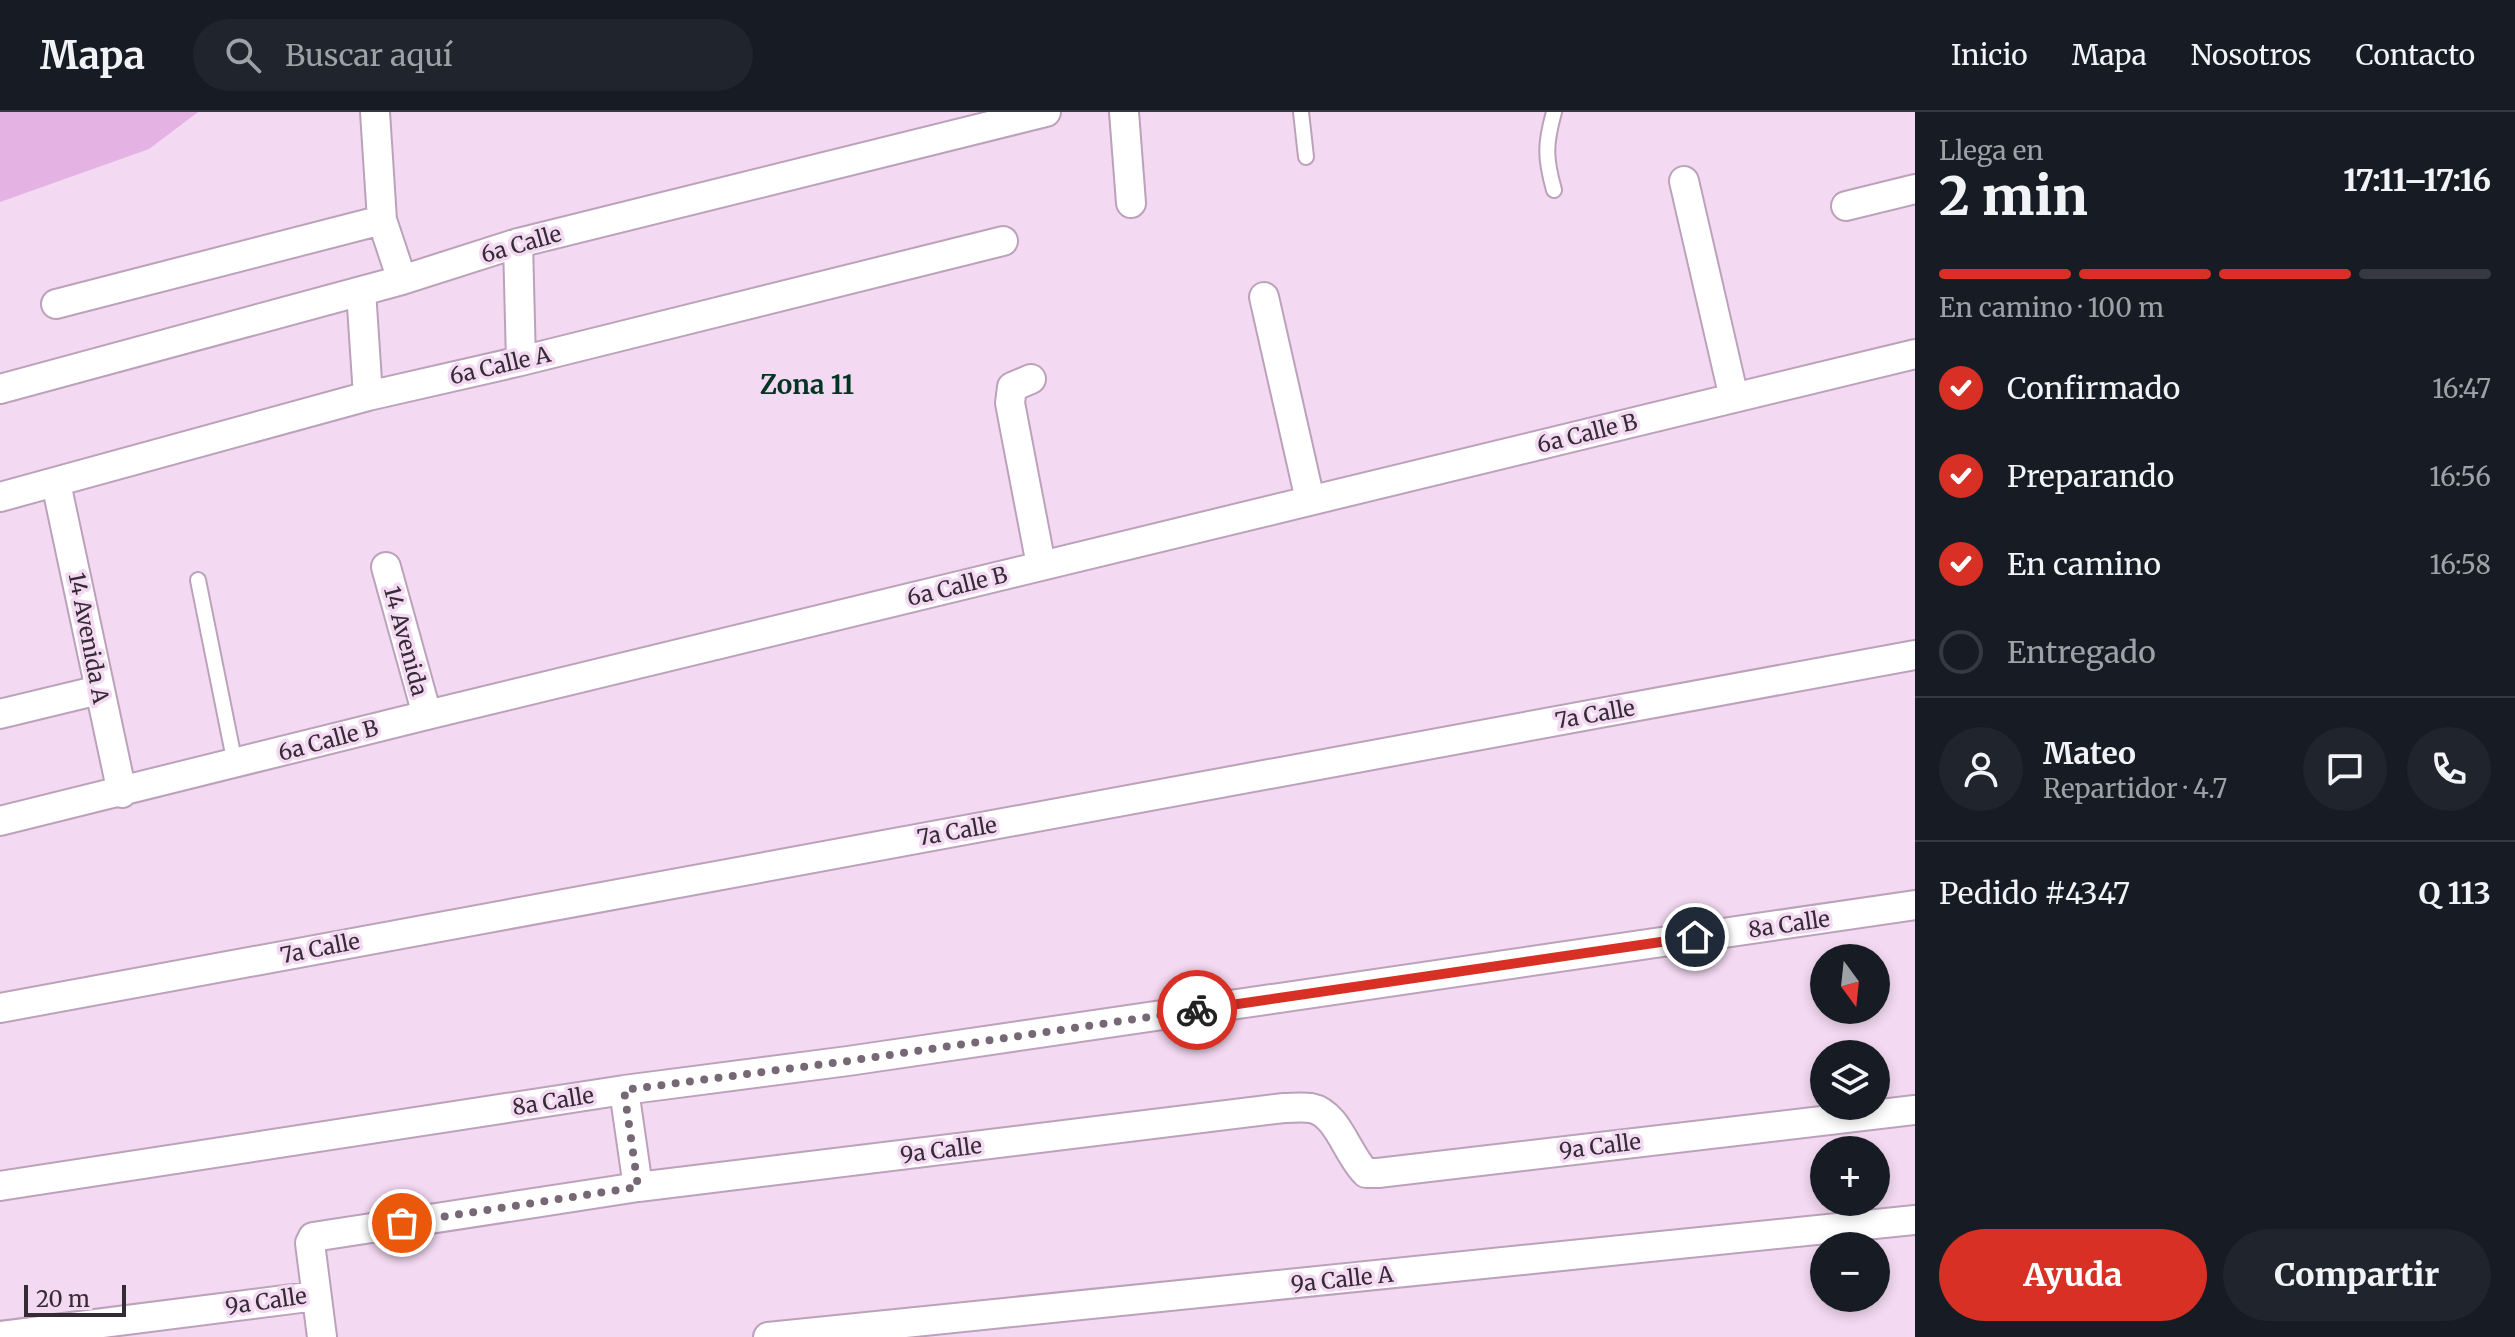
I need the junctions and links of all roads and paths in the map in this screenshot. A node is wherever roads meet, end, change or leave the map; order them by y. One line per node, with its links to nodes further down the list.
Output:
1 (375, 112): 12 (street)
2 (1046, 112): 14 (street, 6a Calle)
3 (1124, 112): 10 (street)
4 (1301, 112): 6 (lane)
5 (1554, 112): 9 (lane)
6 (1306, 157)
7 (1684, 181): 24 (street)
8 (1915, 189): 11 (street)
9 (1554, 190)
10 (1131, 203)
11 (1846, 206)
12 (382, 220): 15 (street); 18 (street)
13 (1003, 241): 20 (street, 6a Calle A)
14 (518, 243): 15 (street, 6a Calle); 20 (street)
15 (402, 280): 16 (street, 6a Calle)
16 (361, 291): 22 (street, 6a Calle); 23 (street)
17 (1264, 297): 27 (street)
18 (56, 304)
19 (1915, 354): 24 (street, 6a Calle B)
20 (521, 361): 23 (street, 6a Calle A)
21 (1031, 379): 28 (street)
22 (0, 389)
23 (368, 396): 25 (street, 6a Calle A)
24 (1734, 398): 27 (street, 6a Calle B)
25 (56, 483): 26 (street, 6a Calle A); 32 (street, 14 Avenida A)
26 (0, 497)
27 (1310, 500): 28 (street, 6a Calle B)
28 (1041, 565): 34 (street, 6a Calle B)
29 (386, 567): 34 (street, 14 Avenida)
30 (198, 580): 35 (lane)
31 (1915, 655): 39 (street, 7a Calle)
32 (99, 690): 33 (street); 36 (street, 14 Avenida A)
33 (0, 714)
34 (427, 715): 35 (street, 6a Calle B)
35 (235, 764): 36 (street, 6a Calle B)
36 (122, 793): 37 (street, 6a Calle B)
37 (0, 821)
38 (1915, 905): 40 (street, 8a Calle)
39 (0, 1008)
40 (624, 1090): 42 (street, 8a Calle); 43 (street)
41 (1915, 1110): 43 (street, 9a Calle)
42 (0, 1186)
43 (638, 1187): 45 (street, 9a Calle)
44 (1915, 1220): 48 (street, 9a Calle A)
45 (316, 1296): 46 (street, 9a Calle); 47 (street)
46 (0, 1336)
47 (322, 1337)
48 (768, 1337)

